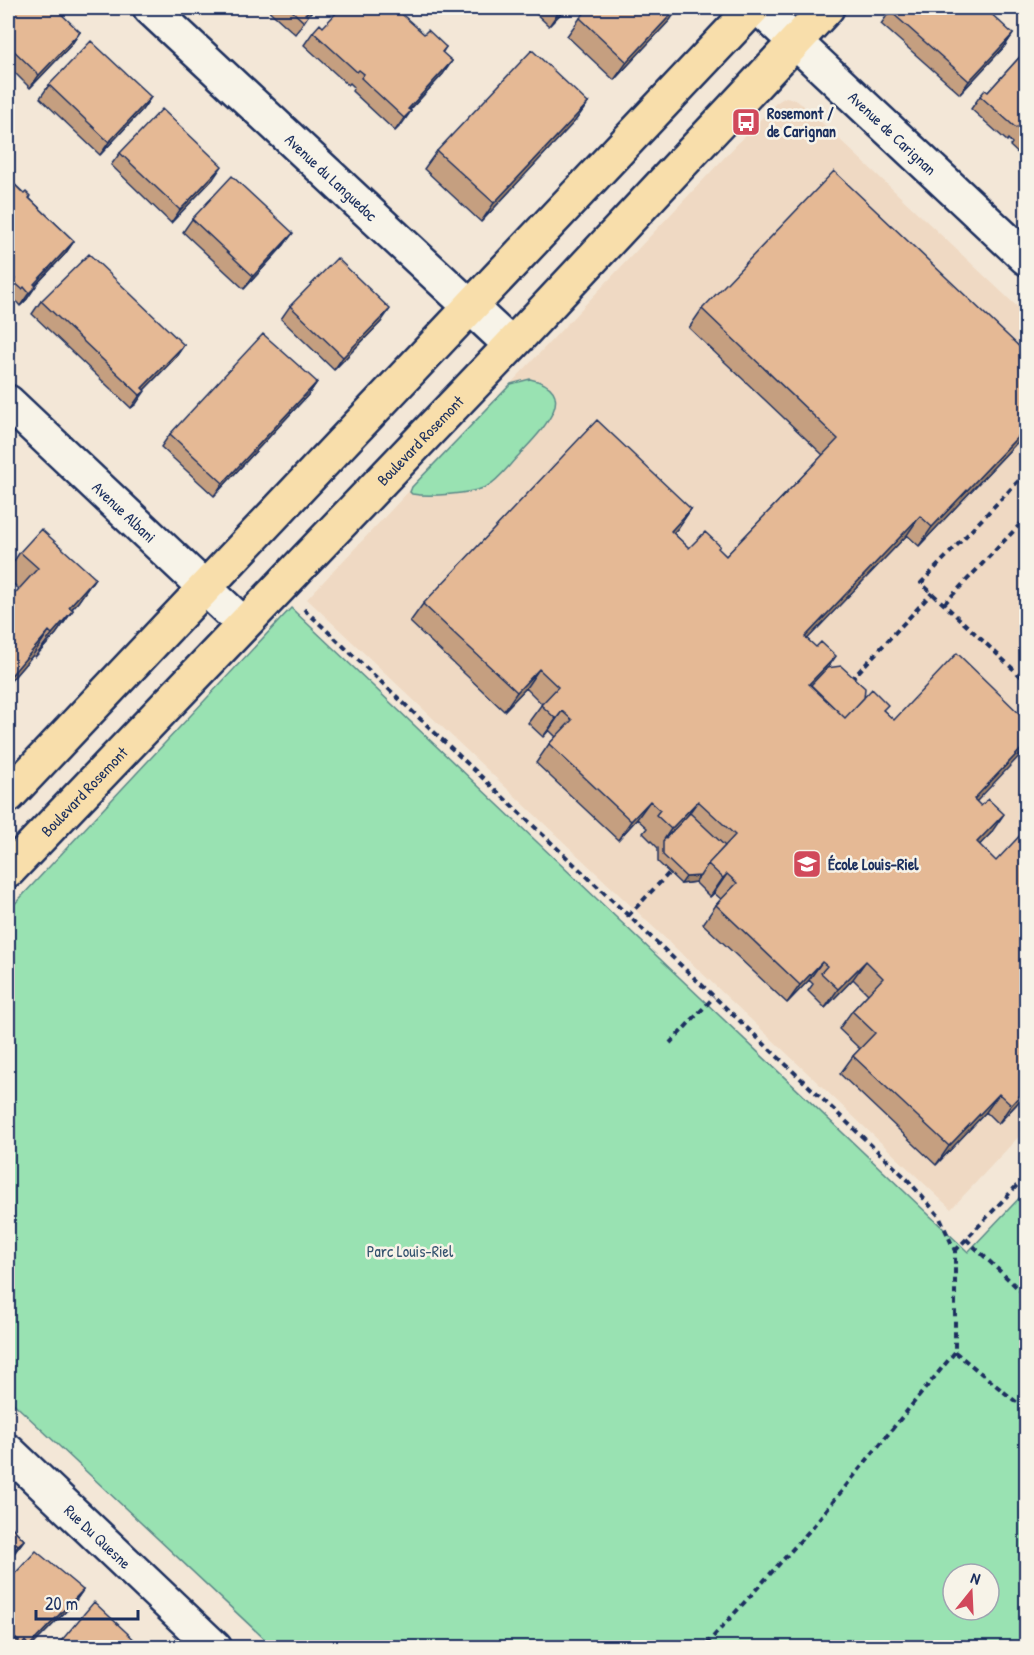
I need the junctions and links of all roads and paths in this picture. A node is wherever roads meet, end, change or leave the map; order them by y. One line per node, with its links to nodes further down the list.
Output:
1 (150, 8): 7 (street, Avenue du Languedoc)
2 (753, 8): 7 (main road)
3 (759, 8): 5 (street, Avenue de Carignan)
4 (826, 8): 5 (main road, Boulevard Rosemont)
5 (795, 40): 6 (street, Avenue de Carignan); 8 (main road, Boulevard Rosemont)
6 (1026, 258)
7 (470, 308): 8 (street, Avenue du Languedoc); 12 (main road)
8 (511, 345): 16 (main road, Boulevard Rosemont)
9 (8, 402): 12 (street, Avenue Albani)
10 (1026, 473): 13 (path)
11 (1026, 518): 15 (path)
12 (205, 589): 16 (street, Avenue Albani); 19 (main road)
13 (932, 593): 15 (path); 18 (path)
14 (297, 602): 22 (path)
15 (944, 604): 17 (path)
16 (242, 623): 21 (main road, Boulevard Rosemont)
17 (1026, 681)
18 (846, 686)
19 (8, 796)
20 (673, 868): 22 (path)
21 (8, 871)
22 (628, 916): 23 (path)
23 (714, 997): 24 (path); 27 (path)
24 (670, 1043)
25 (1026, 1176): 26 (path)
26 (966, 1239): 27 (path); 28 (path)
27 (954, 1251): 29 (path)
28 (1026, 1296)
29 (955, 1352): 30 (path); 33 (path)
30 (1026, 1410)
31 (8, 1451): 32 (street, Rue Du Quesne)
32 (215, 1647)
33 (703, 1647)

